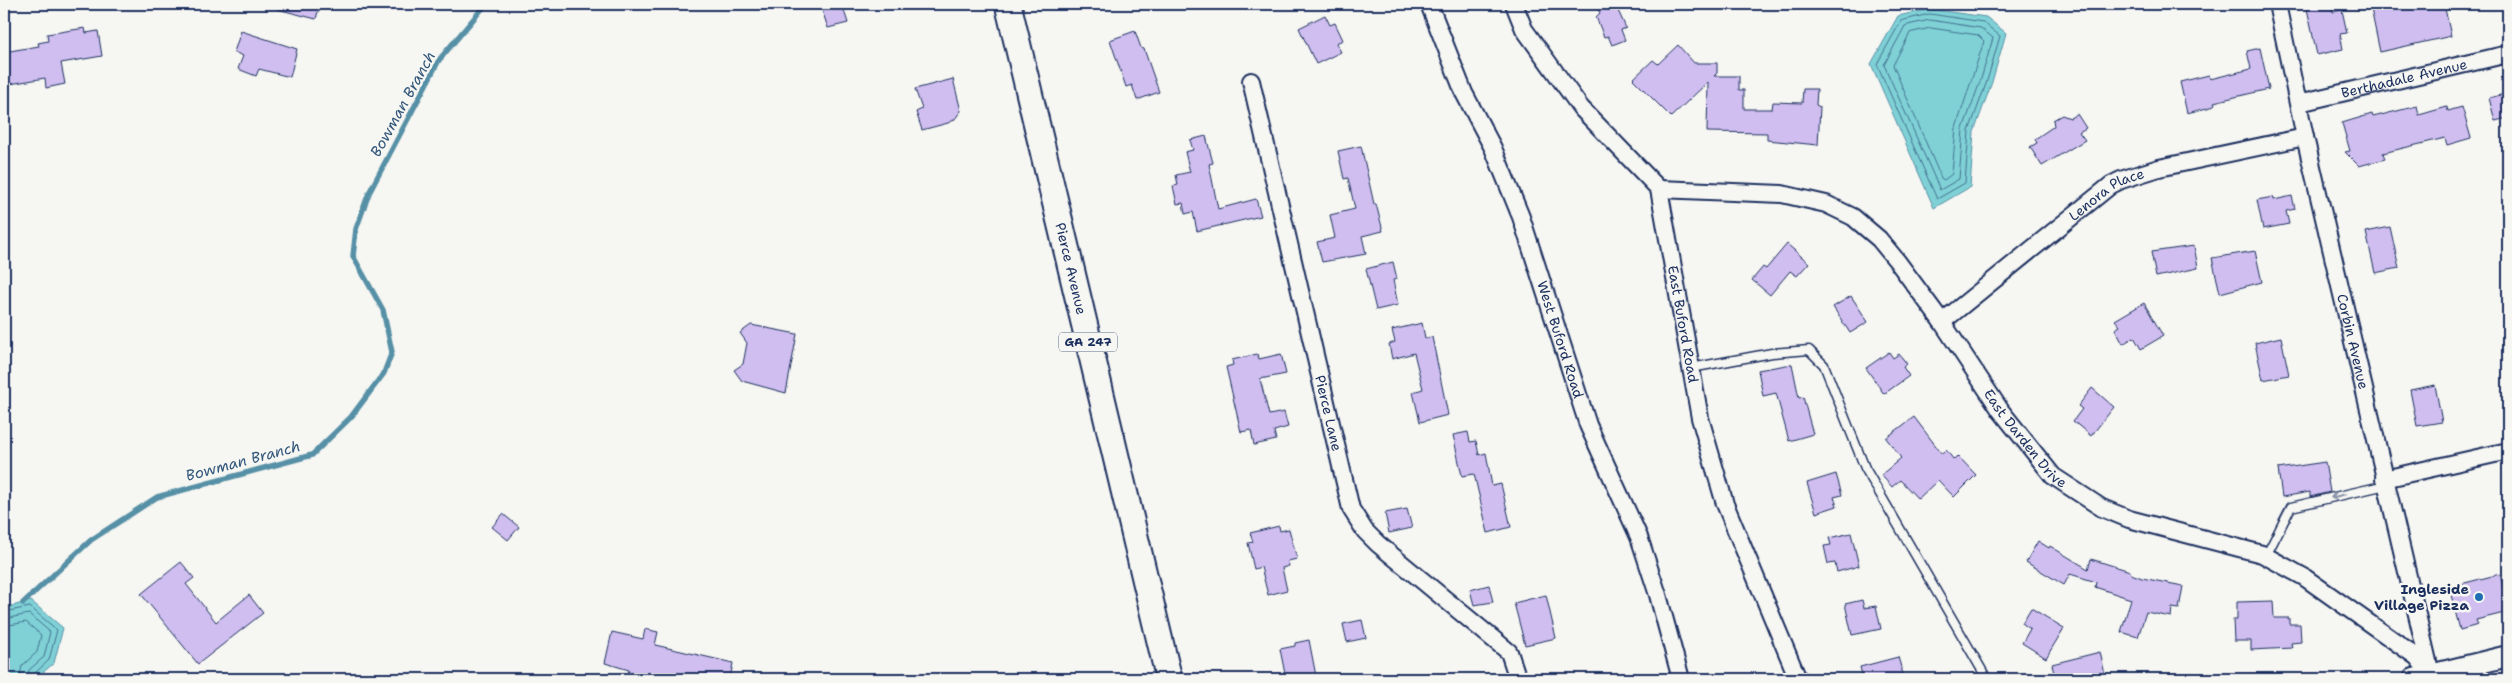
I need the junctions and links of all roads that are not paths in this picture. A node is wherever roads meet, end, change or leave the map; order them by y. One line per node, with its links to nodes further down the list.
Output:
1 (1008, 4): 17 (main road, Pierce Avenue / GA 247)
2 (1429, 4): 19 (street, West Buford Road)
3 (1514, 4): 9 (street)
4 (2277, 4): 7 (street, Corbin Avenue)
5 (2508, 54): 7 (street, Berthadale Avenue)
6 (1251, 81): 18 (street, Pierce Lane)
7 (2299, 103): 8 (street, Corbin Avenue)
8 (2305, 137): 10 (street, Lenora Place); 13 (street, Corbin Avenue)
9 (1659, 189): 10 (street, East Darden Drive); 11 (street, East Buford Road)
10 (1942, 322): 14 (street, East Darden Drive)
11 (1691, 368): 20 (street, East Buford Road); 21 (lane)
12 (2508, 451): 13 (street)
13 (2385, 482): 14 (lane, one-way to 14); 16 (street, Corbin Avenue)
14 (2266, 556): 16 (street, East Darden Drive)
15 (2508, 656): 16 (street)
16 (2426, 678)
17 (1169, 679)
18 (1518, 679)
19 (1681, 679)
20 (1798, 679)
21 (1987, 679)

